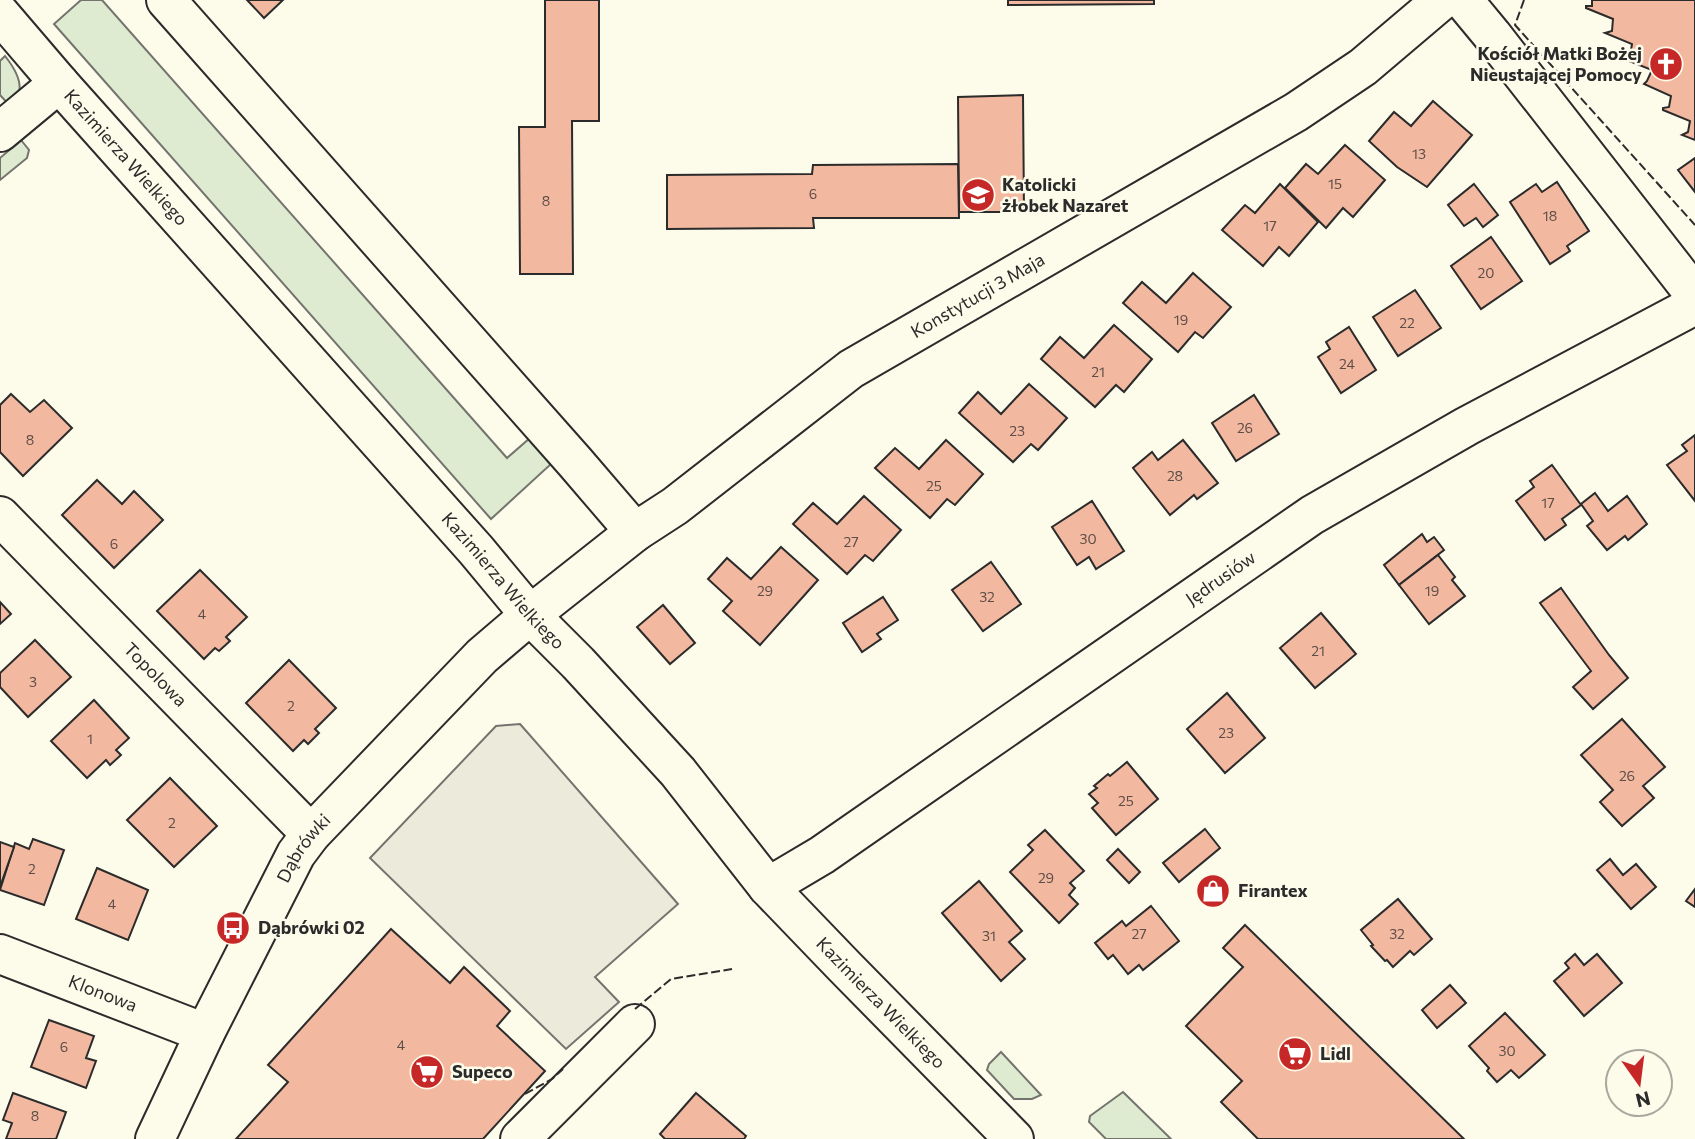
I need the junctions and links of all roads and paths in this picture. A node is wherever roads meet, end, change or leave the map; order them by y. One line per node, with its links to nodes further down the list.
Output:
1 (166, 0): 10 (street)
2 (1442, 0): 10 (street, Konstytucji 3 Maja)
3 (1463, 0): 7 (street)
4 (0, 14): 5 (street, Kazimierza Wielkiego)
5 (59, 83): 6 (street); 11 (street, Kazimierza Wielkiego)
6 (0, 132)
7 (1695, 295)
8 (1695, 305): 13 (street, Jędrusiów)
9 (0, 516): 12 (street, Topolowa)
10 (635, 533): 11 (street, Konstytucji 3 Maja)
11 (530, 615): 12 (street, Dąbrówki); 13 (street, Kazimierza Wielkiego)
12 (311, 834): 16 (street, Dąbrówki)
13 (768, 887): 19 (street, Kazimierza Wielkiego)
14 (0, 954): 16 (street, Klonowa)
15 (635, 1024): 18 (street)
16 (205, 1033): 17 (street, Dąbrówki)
17 (155, 1139)
18 (520, 1139)
19 (1014, 1139)

